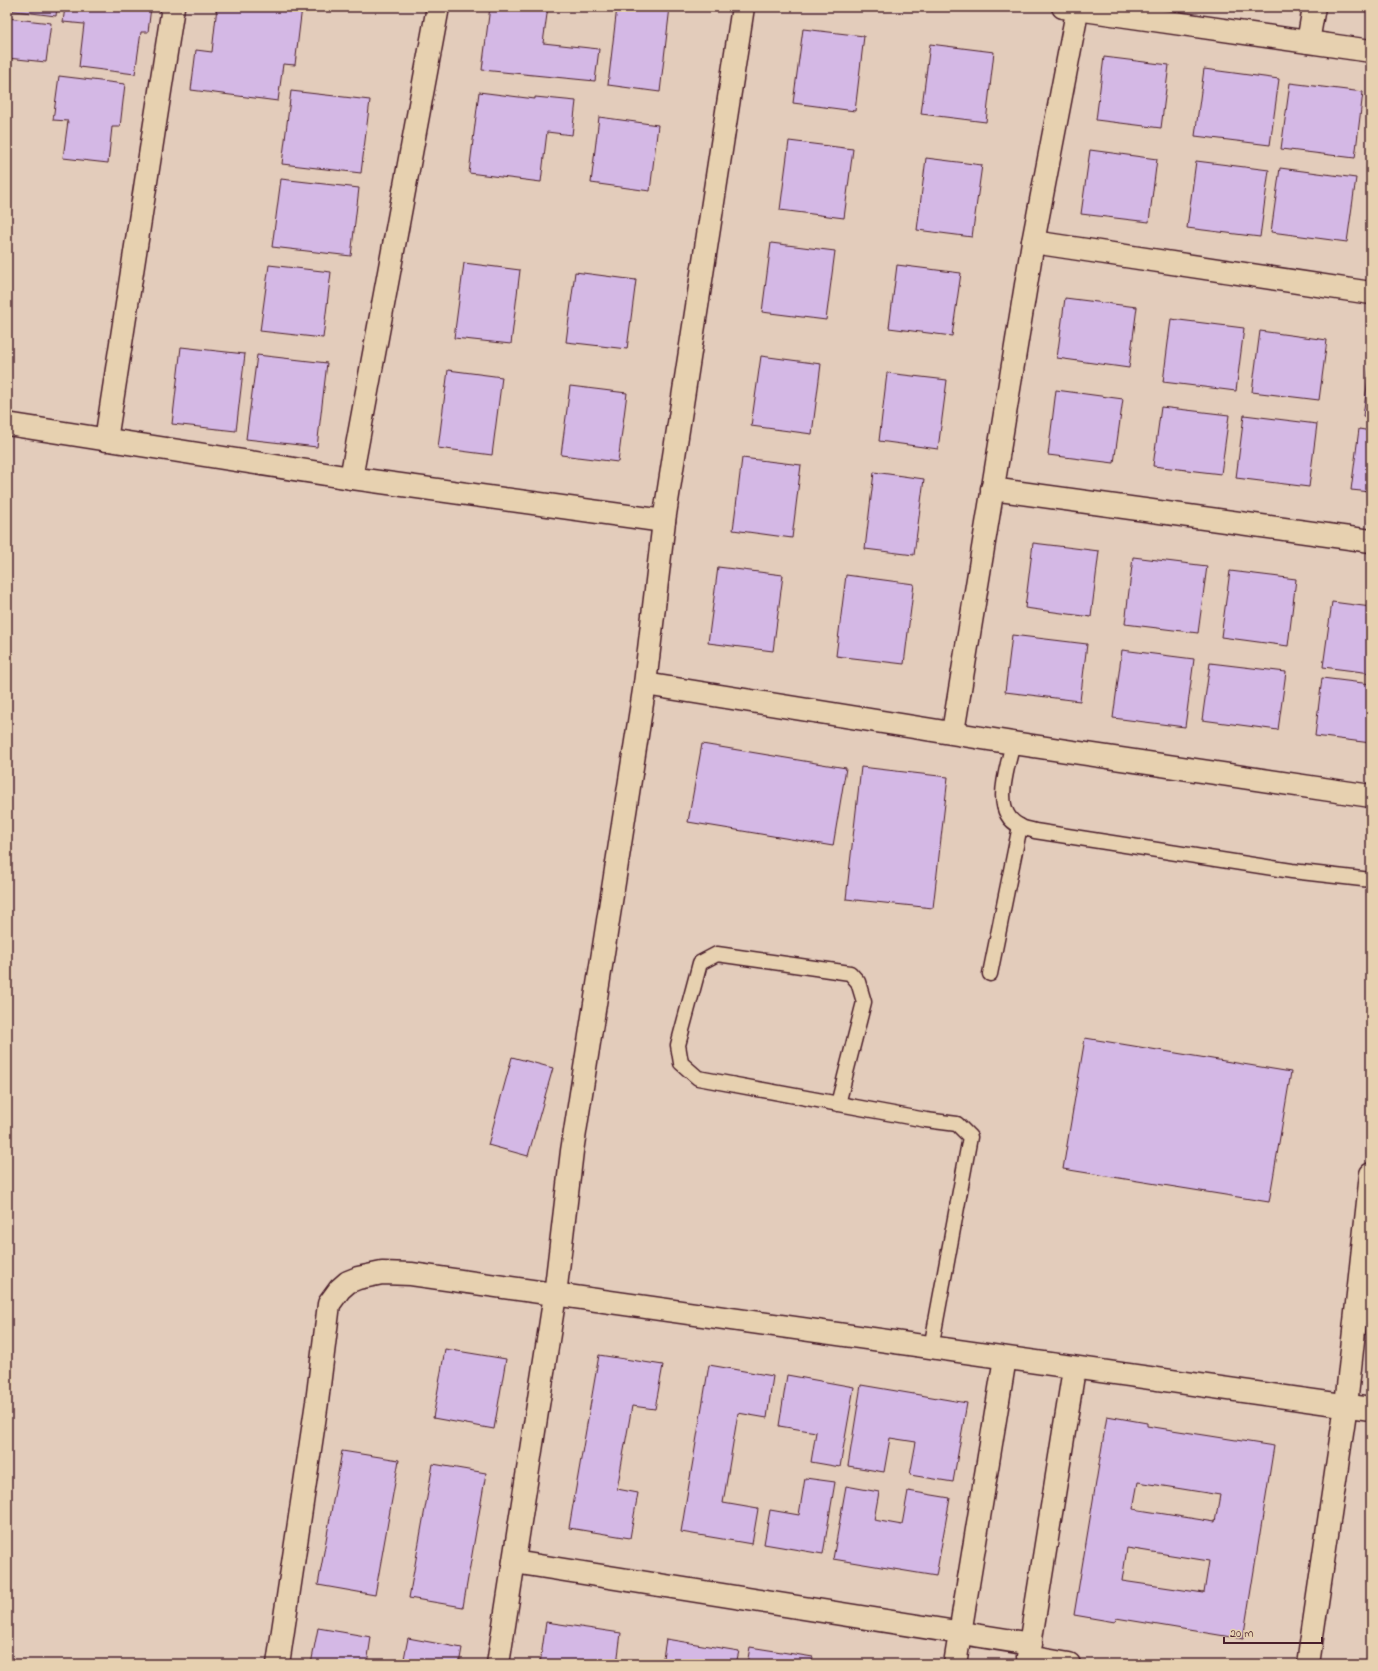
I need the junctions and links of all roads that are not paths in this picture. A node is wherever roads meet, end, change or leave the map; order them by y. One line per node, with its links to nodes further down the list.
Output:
1 (173, 7): 11 (street)
2 (438, 7): 12 (street)
3 (742, 7): 14 (street)
4 (1314, 7): 6 (street)
5 (1073, 8): 6 (street); 8 (street)
6 (1308, 42): 7 (street)
7 (1371, 51)
8 (1033, 242): 9 (street); 13 (street)
9 (1371, 293)
10 (7, 424): 11 (street)
11 (106, 440): 12 (street)
12 (352, 478): 14 (street)
13 (992, 489): 15 (street); 17 (street)
14 (664, 521): 16 (street)
15 (1371, 541)
16 (645, 684): 17 (street); 25 (street)
17 (953, 732): 18 (street)
18 (1013, 743): 19 (street); 20 (lane)
19 (1371, 796)
20 (1020, 826): 21 (lane); 22 (lane)
21 (1371, 880)
22 (990, 974)
23 (838, 1104): 23 (lane); 26 (lane)
24 (1371, 1174): 29 (street)
25 (555, 1295): 26 (street); 31 (street); 34 (street)
26 (930, 1348): 27 (street)
27 (1005, 1358): 28 (street); 32 (street)
28 (1074, 1368): 29 (street); 33 (street)
29 (1346, 1405): 30 (street); 38 (street)
30 (1371, 1409)
31 (514, 1562): 32 (street); 35 (street)
32 (960, 1632): 33 (street); 36 (street)
33 (1029, 1655): 37 (street)
34 (278, 1664)
35 (498, 1664)
36 (955, 1664)
37 (1069, 1664)
38 (1308, 1664)

